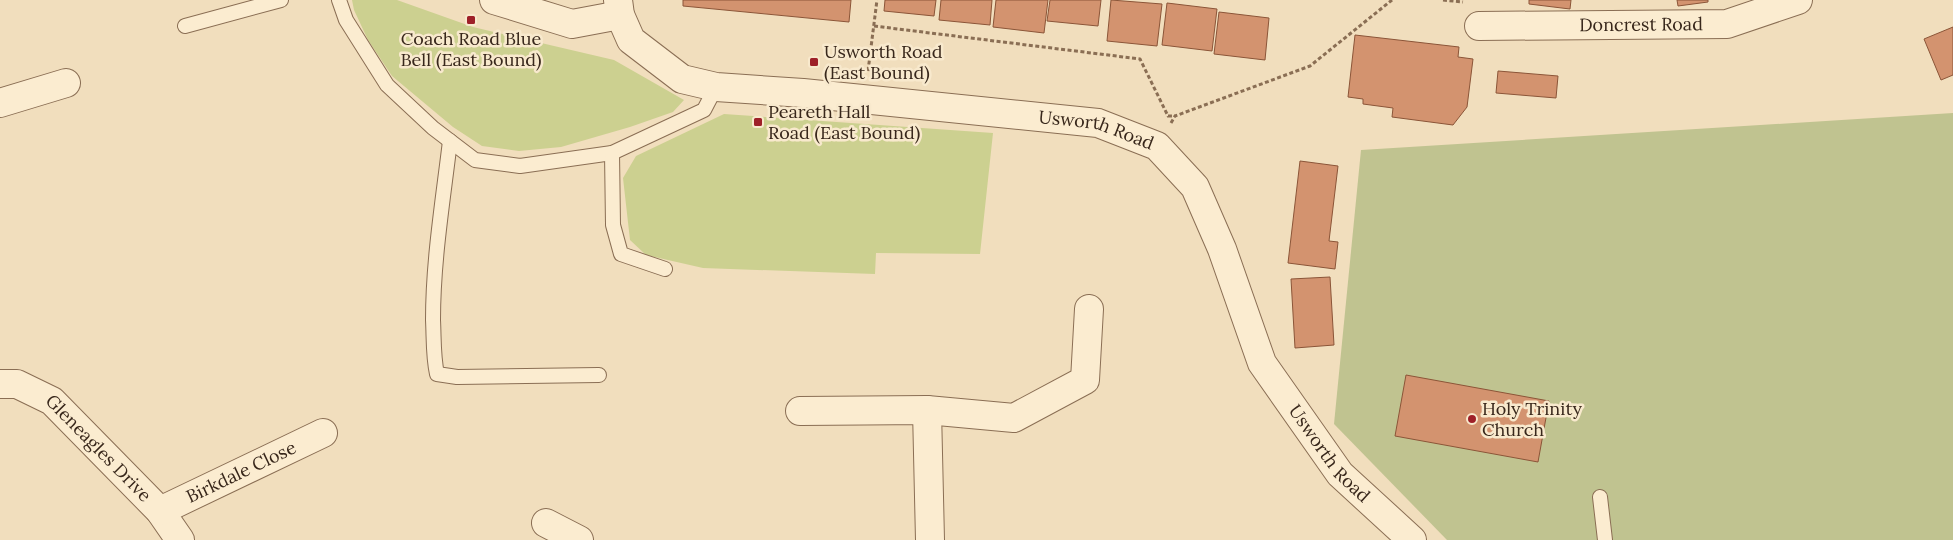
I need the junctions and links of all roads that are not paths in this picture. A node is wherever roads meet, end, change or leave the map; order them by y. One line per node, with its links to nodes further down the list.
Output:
1 (281, 0): 6 (lane)
2 (339, 0): 11 (lane)
3 (494, 0): 5 (street)
4 (1798, 0): 7 (street, Doncrest Road)
5 (619, 8): 9 (street, Usworth Road)
6 (185, 26)
7 (1479, 26)
8 (66, 83): 10 (street)
9 (716, 87): 12 (lane); 26 (street, Usworth Road)
10 (0, 103)
11 (450, 141): 12 (lane); 15 (lane)
12 (612, 153): 13 (lane)
13 (665, 269)
14 (1089, 309): 17 (street)
15 (599, 375)
16 (0, 384): 21 (street, Gleneagles Drive)
17 (926, 410): 18 (street); 25 (street)
18 (800, 411)
19 (323, 433): 21 (street, Birkdale Close)
20 (1600, 497): 27 (lane)
21 (160, 511): 23 (street, Gleneagles Drive)
22 (546, 523): 24 (street)
23 (180, 540)
24 (579, 540)
25 (930, 540)
26 (1412, 540)
27 (1605, 540)

